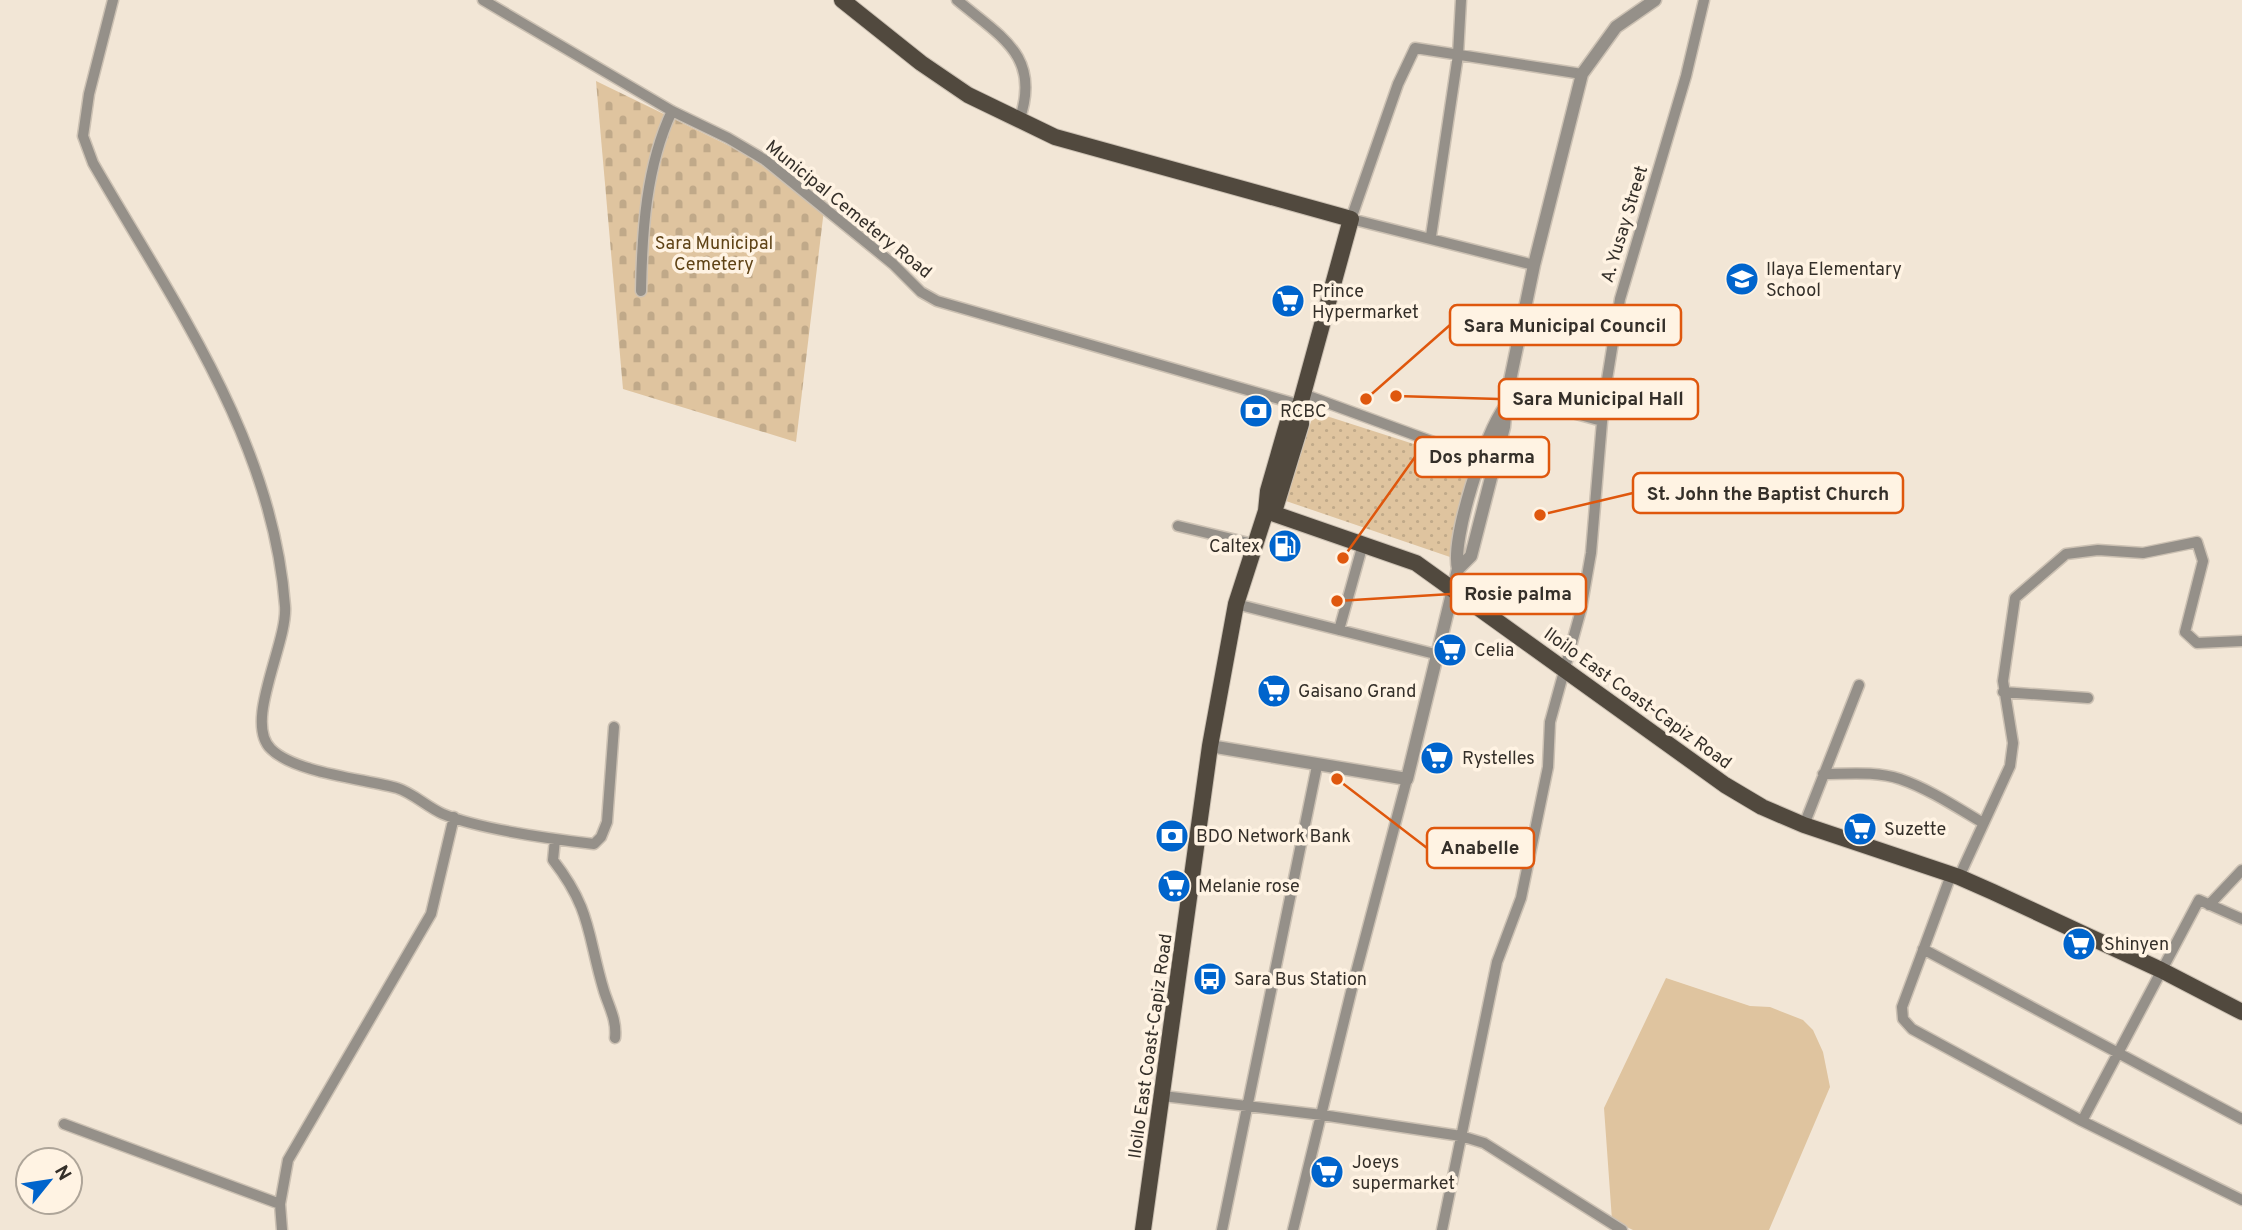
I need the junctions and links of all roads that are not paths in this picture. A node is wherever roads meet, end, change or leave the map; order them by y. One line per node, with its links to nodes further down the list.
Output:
1 (113, 0): 40 (street)
2 (483, 0): 10 (street, Municipal Cemetery Road)
3 (842, 0): 11 (main road)
4 (957, 0): 11 (street)
5 (1461, 0): 8 (street)
6 (1655, 0): 9 (street)
7 (1704, 0): 18 (street, A. Yusay Street)
8 (1458, 55): 9 (street); 12 (street); 13 (street)
9 (1582, 74): 14 (street)
10 (672, 111): 15 (street); 16 (street, Municipal Cemetery Road)
11 (1019, 121): 12 (main road)
12 (1351, 219): 13 (street); 16 (main road)
13 (1431, 236): 14 (street)
14 (1534, 265): 17 (street)
15 (641, 291)
16 (1301, 400): 19 (street, Municipal Cemetery Road); 21 (main road)
17 (1506, 401): 18 (street); 19 (street); 20 (street)
18 (1602, 421): 31 (street, A. Yusay Street)
19 (1480, 459): 20 (street, Municipal Cemetery Road); 25 (street)
20 (1493, 467): 25 (street)
21 (1270, 511): 23 (main road, Iloilo East Coast-Capiz Road); 24 (main road, Iloilo East Coast-Capiz Road)
22 (1178, 526): 23 (street)
23 (1253, 544): 27 (main road, Iloilo East Coast-Capiz Road)
24 (1363, 544): 26 (main road, Iloilo East Coast-Capiz Road); 28 (street)
25 (1458, 569): 26 (street)
26 (1453, 587): 30 (street); 31 (main road, Iloilo East Coast-Capiz Road)
27 (1236, 604): 28 (street); 36 (main road, Iloilo East Coast-Capiz Road)
28 (1339, 630): 30 (street)
29 (2242, 641): 33 (street)
30 (1435, 654): 39 (street)
31 (1566, 669): 42 (main road, Iloilo East Coast-Capiz Road); 59 (street, A. Yusay Street)
32 (1858, 685): 38 (street)
33 (2003, 692): 34 (street); 41 (street)
34 (2088, 698)
35 (614, 727): 43 (street)
36 (1210, 746): 37 (street); 53 (main road, Iloilo East Coast-Capiz Road)
37 (1317, 766): 39 (street); 54 (street)
38 (1823, 774): 41 (street); 42 (street)
39 (1408, 779): 55 (street)
40 (454, 817): 43 (street); 61 (street)
41 (1983, 823): 45 (street)
42 (1804, 825): 45 (main road, Iloilo East Coast-Capiz Road)
43 (555, 839): 51 (street)
44 (2242, 870): 46 (street)
45 (1955, 876): 48 (street); 49 (main road, Iloilo East Coast-Capiz Road)
46 (2209, 905): 47 (street); 49 (street)
47 (2242, 919)
48 (1923, 949): 52 (street); 57 (street)
49 (2161, 970): 50 (main road, Iloilo East Coast-Capiz Road); 52 (street)
50 (2242, 1012)
51 (615, 1038)
52 (2117, 1052): 56 (street); 57 (street)
53 (1163, 1096): 54 (street); 63 (main road, Iloilo East Coast-Capiz Road)
54 (1249, 1104): 55 (street); 64 (street)
55 (1322, 1115): 59 (street); 65 (street)
56 (2242, 1119)
57 (2082, 1121): 60 (street)
58 (64, 1124): 61 (street)
59 (1461, 1136): 66 (street, A. Yusay Street); 67 (street)
60 (2242, 1200)
61 (279, 1204): 62 (street)
62 (282, 1230)
63 (1143, 1230)
64 (1222, 1230)
65 (1293, 1230)
66 (1442, 1230)
67 (1622, 1230)

